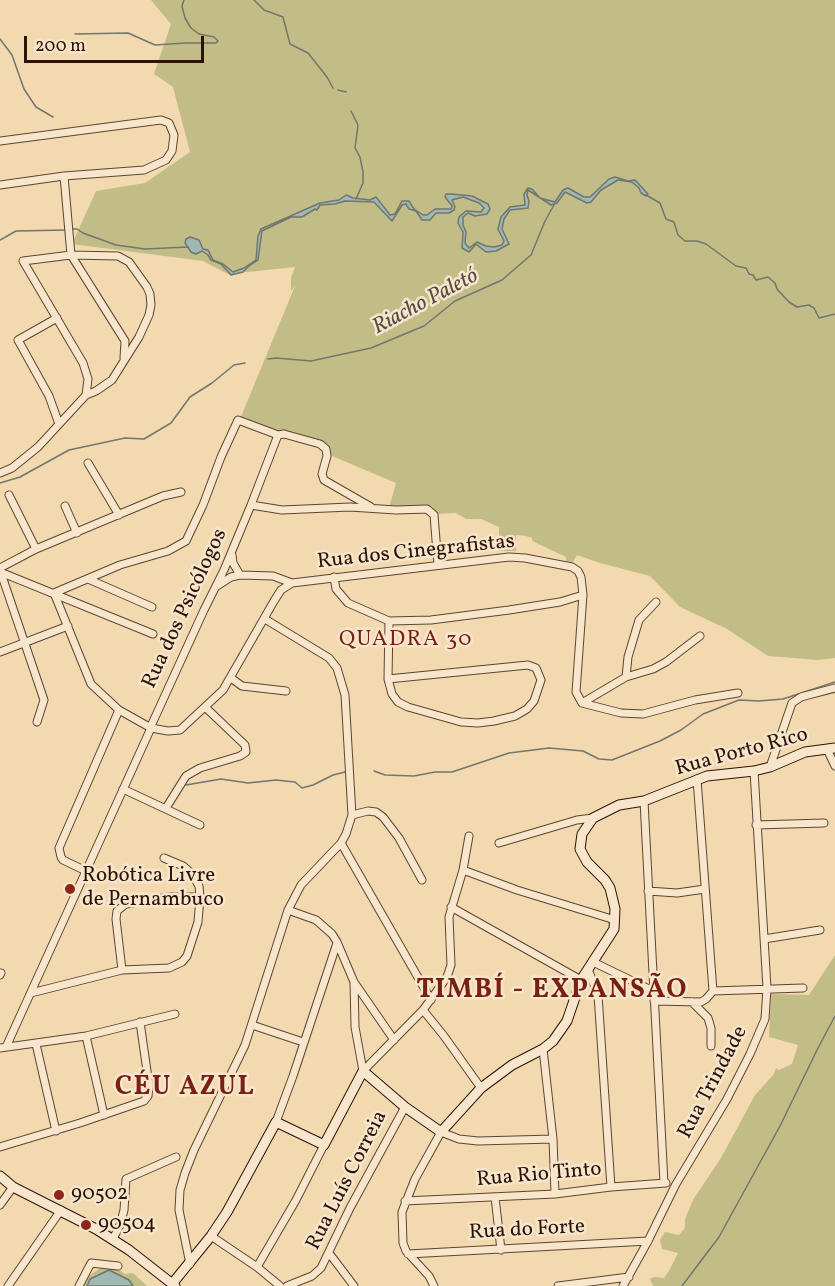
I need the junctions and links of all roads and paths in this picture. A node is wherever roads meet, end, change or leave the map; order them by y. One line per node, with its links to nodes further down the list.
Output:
1 (0, 141): 2 (street)
2 (64, 176): 3 (street); 4 (street)
3 (0, 186)
4 (71, 255): 5 (street); 6 (street); 6 (street)
5 (57, 318): 7 (street); 8 (street)
6 (121, 366): 7 (street)
7 (86, 395): 8 (street)
8 (59, 424): 11 (street)
9 (278, 435): 14 (street, Rua dos Psicólogos); 16 (street); 25 (street)
10 (88, 463): 17 (street)
11 (0, 473)
12 (181, 492): 17 (street)
13 (9, 495): 19 (street)
14 (251, 505): 16 (street); 20 (street, Rua dos Psicólogos)
15 (65, 506): 18 (street)
16 (374, 508): 21 (street)
17 (119, 515): 18 (street)
18 (77, 533): 19 (street)
19 (36, 549): 22 (street)
20 (231, 552): 23 (street); 27 (street, Rua dos Psicólogos)
21 (438, 565): 24 (street, Rua dos Cinegrafistas); 29 (street, Rua dos Cinegrafistas)
22 (0, 571): 28 (street); 37 (street)
23 (240, 575): 26 (street, Rua dos Cinegrafistas); 27 (street)
24 (334, 577): 26 (street, Rua dos Cinegrafistas); 33 (street)
25 (88, 579): 28 (street); 31 (street)
26 (292, 583): 32 (street, Rua dos Cinegrafistas)
27 (216, 588): 49 (street, Rua dos Psicólogos)
28 (54, 593): 34 (street, Rua dos Cinegrafistas); 35 (street)
29 (583, 599): 33 (street); 45 (street)
30 (656, 602): 39 (street)
31 (152, 607)
32 (265, 619): 40 (street, Rua dos Cinegrafistas); 58 (street)
33 (389, 621): 41 (street)
34 (68, 626): 37 (street); 47 (street, Rua dos Cinegrafistas)
35 (153, 634)
36 (700, 636): 39 (street)
37 (24, 642): 38 (street); 48 (street)
38 (0, 652)
39 (626, 677): 45 (street)
40 (231, 678): 43 (street); 46 (street, Rua dos Cinegrafistas)
41 (388, 680): 41 (street)
42 (835, 688): 52 (street)
43 (286, 691)
44 (738, 693): 45 (street)
45 (582, 703)
46 (206, 707): 49 (street, Rua dos Cinegrafistas); 57 (street)
47 (119, 710): 49 (street, Rua dos Cinegrafistas); 68 (street)
48 (37, 722)
49 (151, 727): 55 (street, Rua dos Psicólogos)
50 (831, 749): 51 (street); 52 (street, Rua Porto Rico)
51 (835, 766)
52 (770, 767): 53 (street, Rua Porto Rico)
53 (754, 771): 54 (street, Rua Porto Rico); 62 (street, Rua Trindade)
54 (697, 779): 56 (street, Rua Porto Rico); 70 (street)
55 (123, 789): 57 (street); 68 (street, Rua dos Psicólogos)
56 (644, 801): 59 (street, Rua Porto Rico); 71 (street)
57 (166, 808): 61 (street)
58 (352, 814): 64 (street); 69 (street)
59 (593, 818): 65 (street, Rua Porto Rico); 75 (street)
60 (825, 823): 62 (street)
61 (200, 825)
62 (756, 825): 77 (street, Rua Trindade)
63 (469, 836): 67 (street)
64 (341, 843): 74 (street); 88 (street)
65 (499, 843)
66 (164, 858): 72 (street)
67 (463, 870): 73 (street); 75 (street)
68 (86, 871): 87 (street, Rua dos Psicólogos)
69 (422, 880)
70 (705, 889): 71 (street); 86 (street)
71 (648, 891): 85 (street)
72 (200, 897): 80 (street); 80 (street)
73 (451, 907): 81 (street); 88 (street)
74 (288, 910): 78 (street); 94 (street)
75 (615, 920): 79 (street)
76 (820, 930): 77 (street)
77 (764, 939): 83 (street, Rua Trindade)
78 (337, 942): 82 (street); 97 (street)
79 (590, 965): 81 (street); 85 (street); 117 (street)
80 (122, 970): 87 (street)
81 (581, 980): 101 (street)
82 (354, 982): 96 (street); 102 (street)
83 (767, 988): 84 (street); 86 (street); 115 (street, Rua Trindade)
84 (803, 988)
85 (653, 991): 89 (street)
86 (713, 992): 90 (street)
87 (31, 993): 100 (street, Rua dos Psicólogos)
88 (431, 1000): 91 (street)
89 (654, 1001): 90 (street); 114 (street)
90 (692, 1002): 99 (street)
91 (423, 1010): 96 (street); 103 (street)
92 (175, 1014): 93 (street)
93 (140, 1022): 95 (street); 105 (street)
94 (252, 1025): 97 (street); 129 (street)
95 (86, 1036): 98 (street); 105 (street)
96 (394, 1040): 102 (street)
97 (303, 1042): 106 (street)
98 (36, 1044): 100 (street); 107 (street)
99 (711, 1046)
100 (3, 1047)
101 (543, 1049): 103 (street); 109 (street)
102 (363, 1071): 104 (street); 110 (street)
103 (481, 1088): 108 (street)
104 (405, 1107): 108 (street); 127 (street, Rua Luís Correia)
105 (104, 1115): 107 (street)
106 (276, 1122): 110 (street); 123 (street)
107 (56, 1131): 111 (street)
108 (441, 1132): 109 (street); 120 (street)
109 (553, 1139): 118 (street)
110 (324, 1144): 131 (street)
111 (0, 1147)
112 (176, 1157): 124 (street)
113 (0, 1176): 116 (street)
114 (664, 1184): 115 (street, Rua Rio Tinto); 117 (street, Rua Rio Tinto)
115 (676, 1184): 125 (street, Rua Trindade)
116 (13, 1187): 121 (street); 122 (street)
117 (611, 1187): 118 (street, Rua Rio Tinto)
118 (555, 1194): 119 (street, Rua Rio Tinto)
119 (495, 1197): 120 (street, Rua Rio Tinto); 126 (street)
120 (405, 1201): 128 (street)
121 (0, 1205)
122 (61, 1210): 124 (street); 134 (street)
123 (211, 1236): 129 (street); 131 (street)
124 (113, 1239): 133 (street)
125 (648, 1241): 126 (street, Rua do Forte); 132 (street, Rua Trindade)
126 (501, 1250): 128 (street, Rua do Forte)
127 (329, 1253): 137 (street, Rua Luís Correia); 138 (street)
128 (408, 1254): 139 (street)
129 (190, 1264): 133 (street)
130 (118, 1266): 135 (street)
131 (257, 1268): 136 (street)
132 (628, 1277): 140 (street); 141 (street, Rua Trindade)
133 (174, 1285)
134 (9, 1286)
135 (79, 1286)
136 (280, 1286)
137 (287, 1286)
138 (354, 1286)
139 (434, 1286)
140 (558, 1286)
141 (623, 1286)

